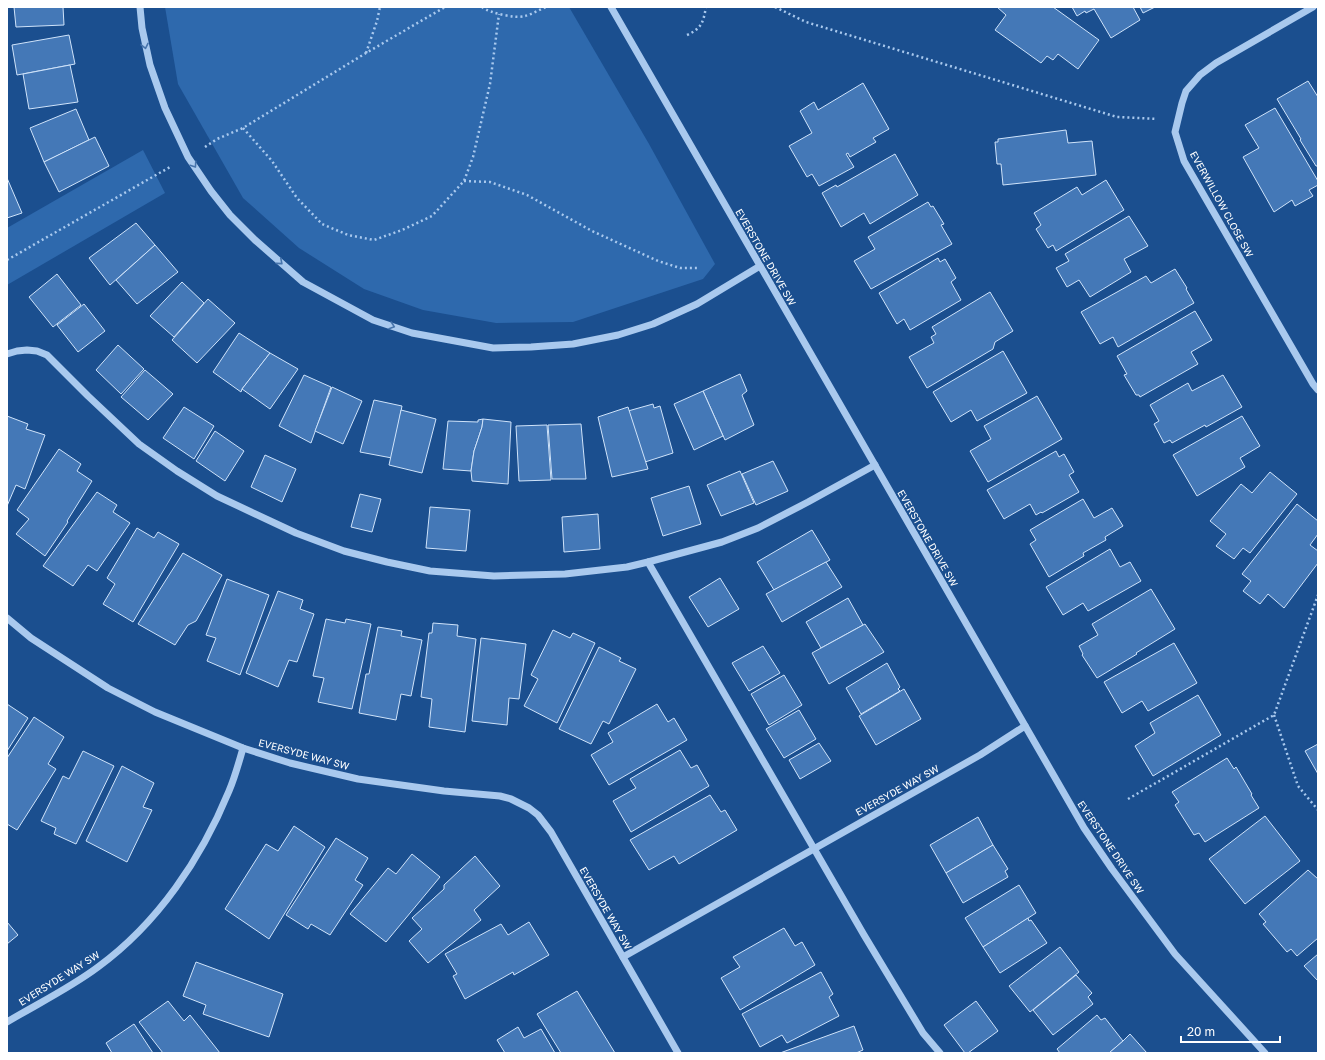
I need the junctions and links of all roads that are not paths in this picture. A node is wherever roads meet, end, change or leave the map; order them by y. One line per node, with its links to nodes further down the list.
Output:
1 (140, 7): 4 (street, one-way to 4)
2 (611, 7): 4 (street, EVERSTONE DRIVE SW)
3 (1313, 7): 6 (street, EVERWILLOW CLOSE SW)
4 (760, 266): 7 (street, EVERSTONE DRIVE SW)
5 (7, 354): 8 (street)
6 (1318, 390)
7 (874, 465): 8 (street); 10 (street, EVERSTONE DRIVE SW)
8 (648, 562): 12 (street)
9 (7, 618): 11 (street, EVERSYDE WAY SW)
10 (1026, 726): 12 (street, EVERSYDE WAY SW); 17 (street, EVERSTONE DRIVE SW)
11 (243, 748): 13 (street, EVERSYDE WAY SW); 14 (street, EVERSYDE WAY SW)
12 (813, 849): 13 (street, EVERSYDE WAY SW); 16 (street)
13 (623, 958): 15 (street)
14 (7, 1022)
15 (678, 1053)
16 (940, 1053)
17 (1265, 1053)

